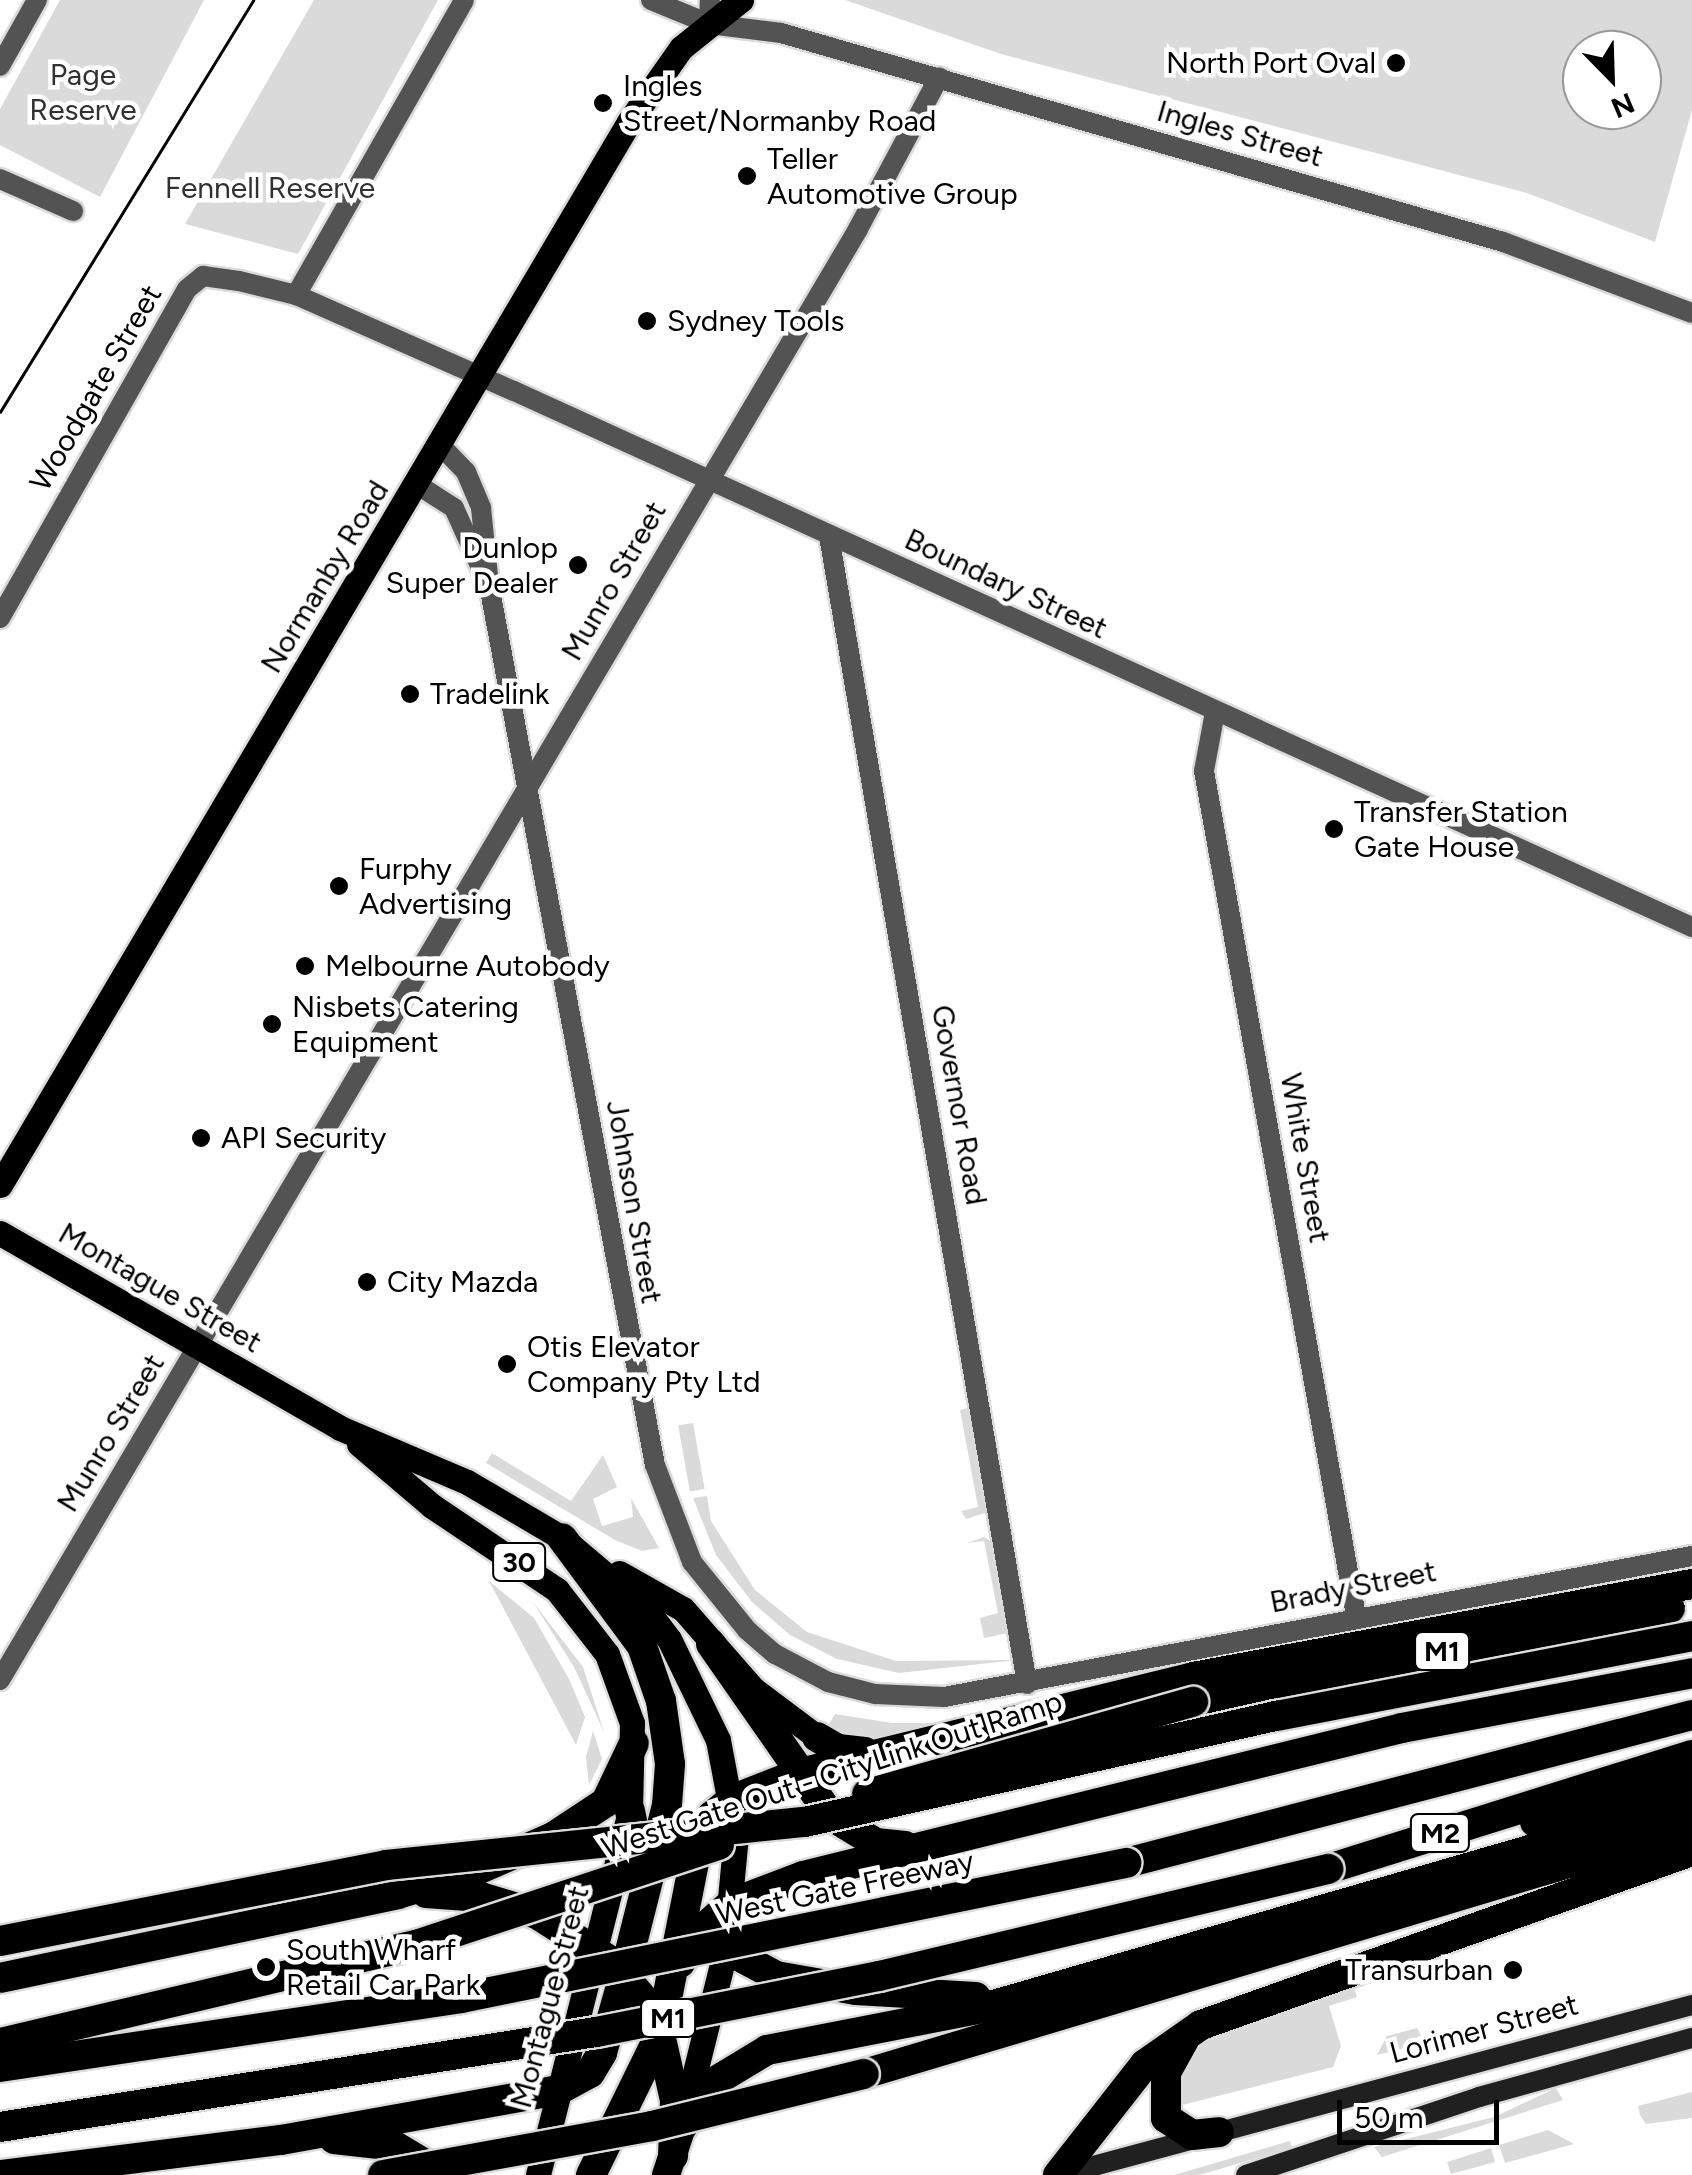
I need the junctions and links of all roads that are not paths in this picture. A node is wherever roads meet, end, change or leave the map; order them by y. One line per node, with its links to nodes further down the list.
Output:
1 (37, 0): 6 (street)
2 (464, 0): 10 (street)
3 (651, 0): 4 (street, Ingles Street)
4 (724, 7): 5 (street, Ingles Street); 5 (street, Ingles Street); 12 (main road, Normanby Road)
5 (766, 28): 7 (street, Ingles Street)
6 (0, 66)
7 (939, 77): 11 (street, Ingles Street); 14 (street, Munro Street)
8 (0, 178): 9 (street)
9 (73, 212)
10 (296, 295): 12 (street, Boundary Street); 18 (street, Woodgate Street)
11 (1692, 313)
12 (482, 377): 13 (main road, Normanby Road); 14 (street, Boundary Street)
13 (441, 446): 15 (main road, Normanby Road); 17 (street, Johnson Street)
14 (709, 480): 16 (street, Boundary Street); 20 (street, Munro Street)
15 (418, 486): 17 (street, Johnson Street); 22 (main road, Normanby Road)
16 (829, 536): 19 (street, Boundary Street); 35 (street, Governor Road)
17 (489, 585): 20 (street, Johnson Street)
18 (0, 618)
19 (1215, 712): 21 (street, Boundary Street); 30 (street, White Street)
20 (528, 790): 24 (street, Munro Street); 35 (street, Johnson Street)
21 (1692, 926)
22 (0, 1186)
23 (0, 1233): 24 (main road, Montague Street / 30)
24 (196, 1347): 25 (main road, Montague Street / 30); 34 (street, Munro Street)
25 (340, 1428): 26 (main road, Montague Street / 30); 38 (main road, Montague Street / 30)
26 (574, 1546): 32 (main road); 43 (main road, Montague Street / 30); 51 (highway)
27 (1692, 1556): 30 (street, Brady Street)
28 (1692, 1584): 39 (highway)
29 (1692, 1604): 66 (highway, West Gate Out - CityLink Out Ramp / M1, bridge)
30 (1356, 1616): 35 (street, Brady Street)
31 (1692, 1636): 55 (highway, bridge)
32 (711, 1644): 37 (main road); 41 (highway)
33 (1692, 1672): 48 (highway)
34 (0, 1680)
35 (1027, 1684)
36 (1692, 1715): 67 (highway, West Gate Freeway / M1, bridge)
37 (818, 1737): 39 (highway)
38 (634, 1743): 46 (main road, Montague Street / 30); 52 (highway)
39 (893, 1750): 41 (highway)
40 (1692, 1755): 45 (highway)
41 (800, 1773): 43 (highway); 48 (highway)
42 (1692, 1781): 45 (highway, M1)
43 (731, 1800): 53 (main road, Montague Street / 30); 54 (highway)
44 (1692, 1803): 60 (highway)
45 (1554, 1807): 69 (highway, M1, bridge)
46 (630, 1810): 51 (highway); 56 (main road, Montague Street / 30)
47 (1692, 1826): 62 (highway)
48 (940, 1841): 53 (highway)
49 (1692, 1851): 50 (highway)
50 (1654, 1864): 62 (highway); 63 (highway)
51 (647, 1878): 54 (highway); 58 (highway)
52 (398, 1894): 56 (highway); 59 (highway)
53 (732, 1904): 54 (highway); 57 (main road, Montague Street / 30)
54 (690, 1926): 57 (highway); 64 (highway)
55 (0, 1940)
56 (598, 1949): 58 (highway); 68 (main road, Montague Street / 30)
57 (724, 1952): 60 (highway); 72 (main road, Montague Street / 30)
58 (624, 1975): 64 (highway); 68 (highway)
59 (0, 1978)
60 (1044, 1992): 72 (highway)
61 (1692, 2005): 70 (main road, Lorimer Street)
62 (1040, 2024): 74 (highway, bridge)
63 (1202, 2025): 70 (highway); 78 (highway)
64 (660, 2034): 72 (highway); 77 (highway)
65 (1692, 2038): 79 (main road, Lorimer Street)
66 (0, 2043)
67 (0, 2067)
68 (559, 2090): 71 (highway); 76 (main road, Montague Street / 30)
69 (0, 2128)
70 (1218, 2132): 78 (main road, Lorimer Street)
71 (282, 2140): 73 (highway); 75 (highway)
72 (674, 2153)
73 (2, 2175)
74 (382, 2175)
75 (443, 2175)
76 (538, 2175)
77 (591, 2175)
78 (1059, 2175)
79 (1246, 2175)

